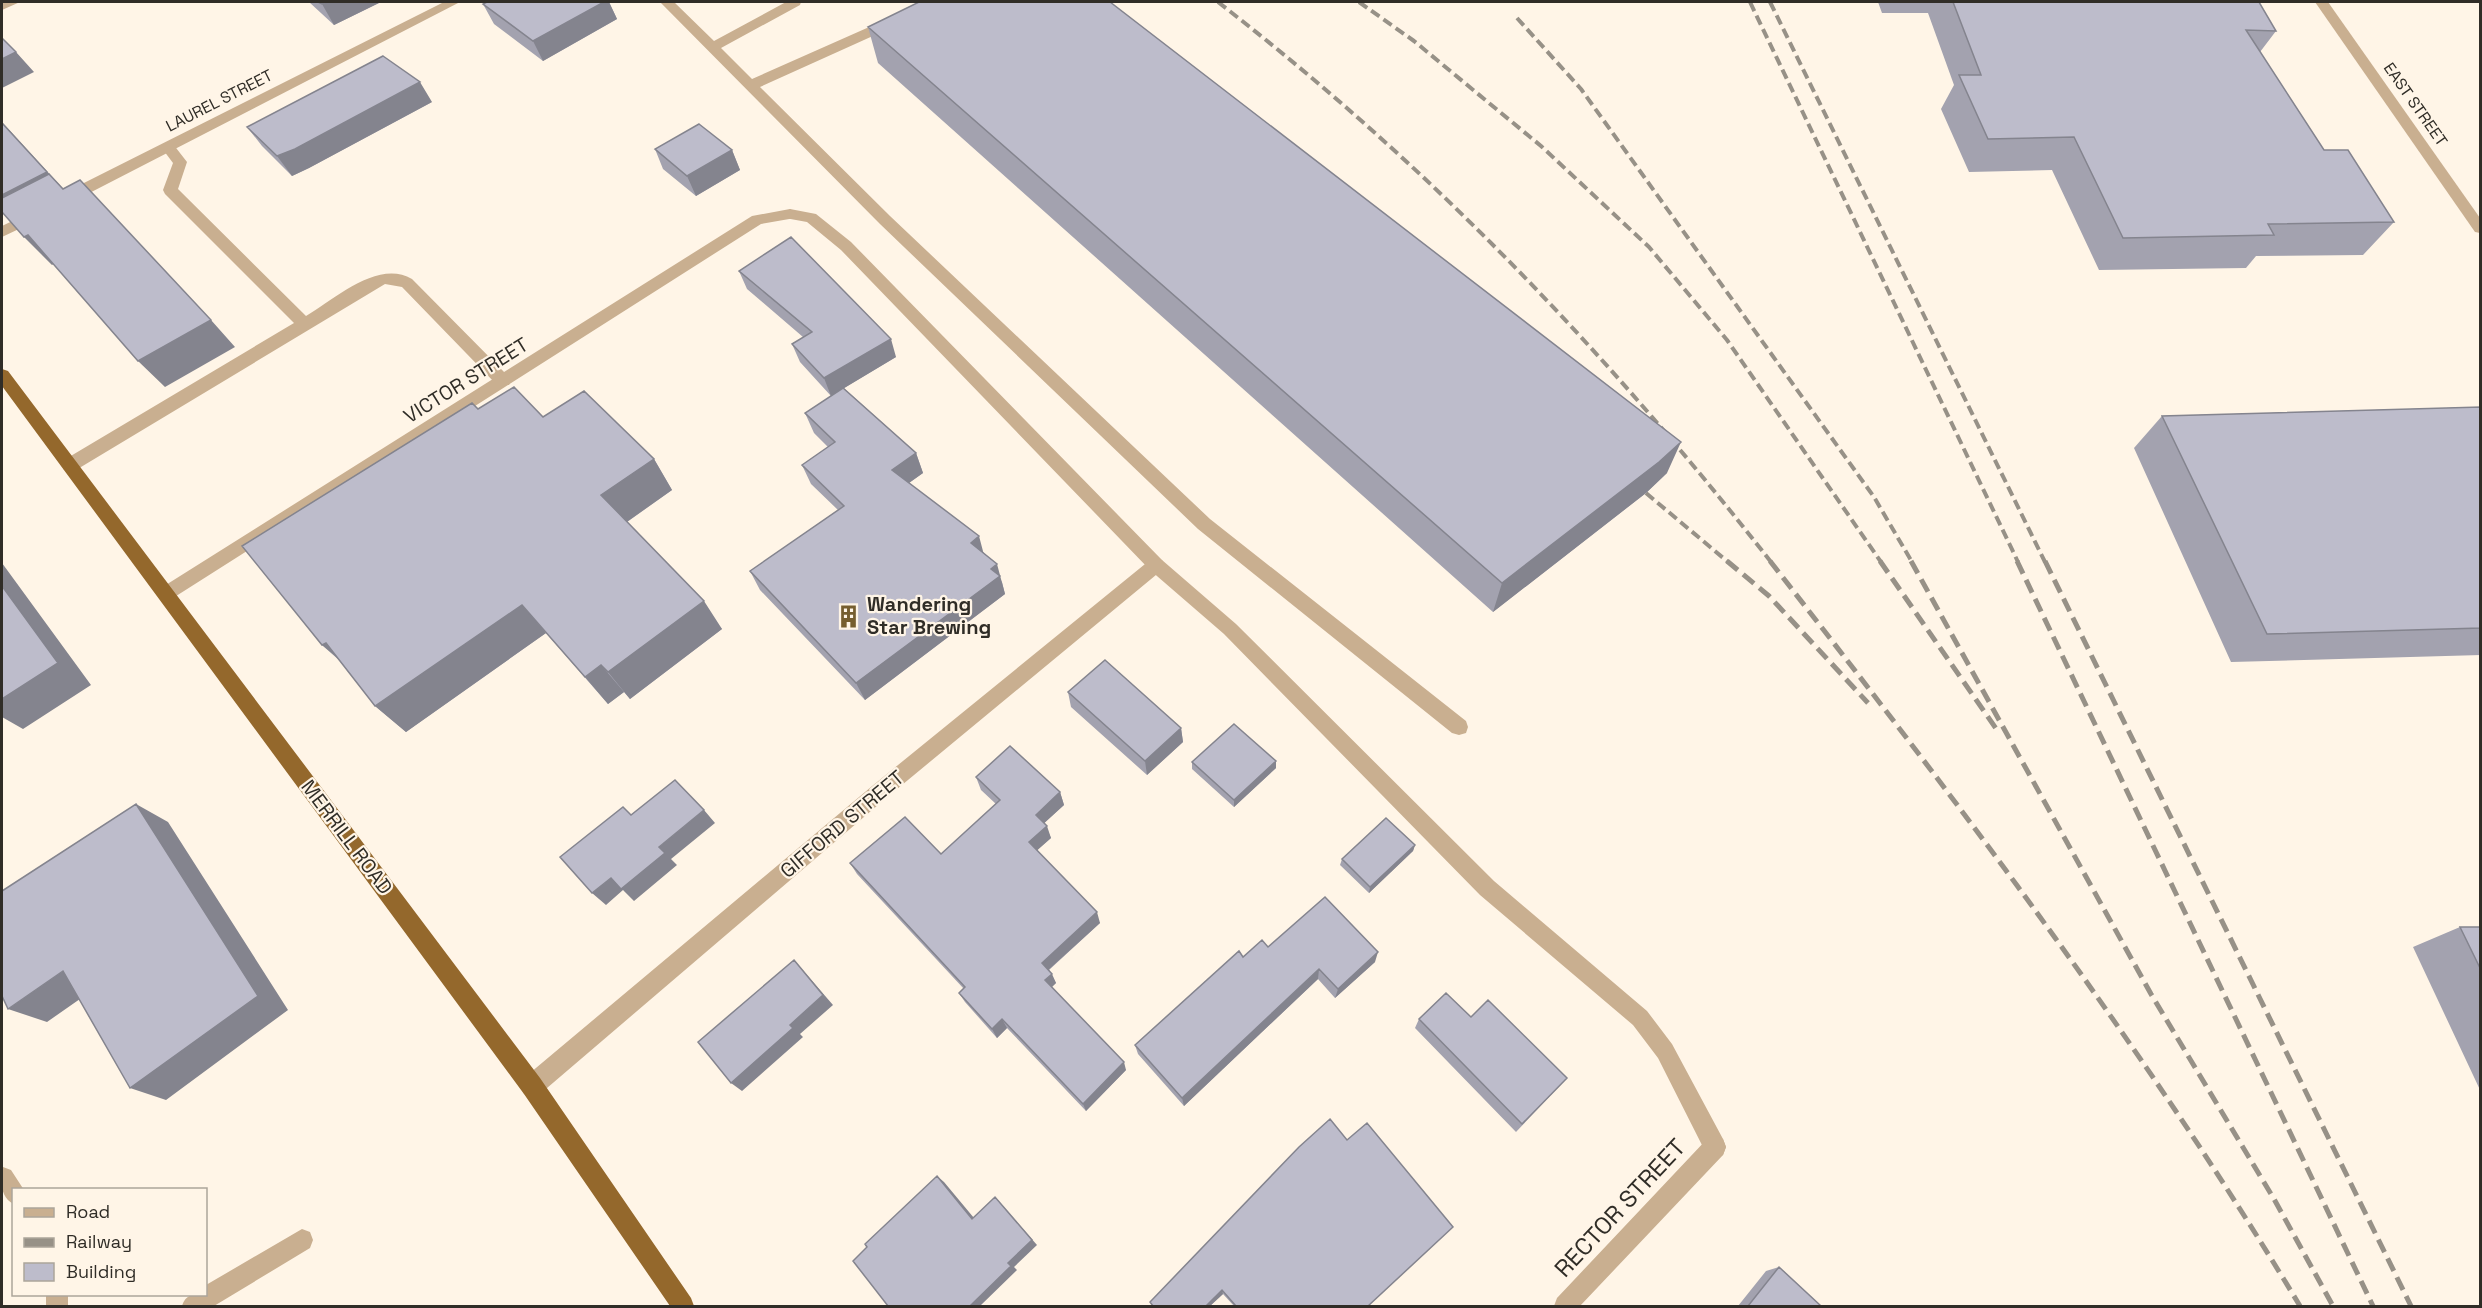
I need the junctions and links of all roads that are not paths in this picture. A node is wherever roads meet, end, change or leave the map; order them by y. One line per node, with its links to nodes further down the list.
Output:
1 (13, 2): 6 (street)
2 (453, 2): 10 (street, LAUREL STREET)
3 (667, 2): 8 (street)
4 (795, 2): 8 (street)
5 (2322, 2): 11 (street, EAST STREET)
6 (2, 6)
7 (902, 17): 9 (street)
8 (713, 47): 9 (street)
9 (752, 85): 19 (street)
10 (168, 147): 12 (street, LAUREL STREET); 13 (street)
11 (2481, 228)
12 (2, 232)
13 (305, 324): 15 (street); 16 (street)
14 (2, 375): 16 (highway, MERRILL ROAD)
15 (503, 381): 17 (street, VICTOR STREET); 18 (street, VICTOR STREET)
16 (69, 465): 18 (highway, MERRILL ROAD)
17 (1156, 565): 20 (street, GIFFORD STREET); 24 (street, RECTOR STREET)
18 (167, 593): 20 (highway, MERRILL ROAD)
19 (1459, 727)
20 (532, 1086): 23 (highway, MERRILL ROAD)
21 (302, 1240): 22 (street)
22 (193, 1306)
23 (683, 1306)
24 (1565, 1306)

